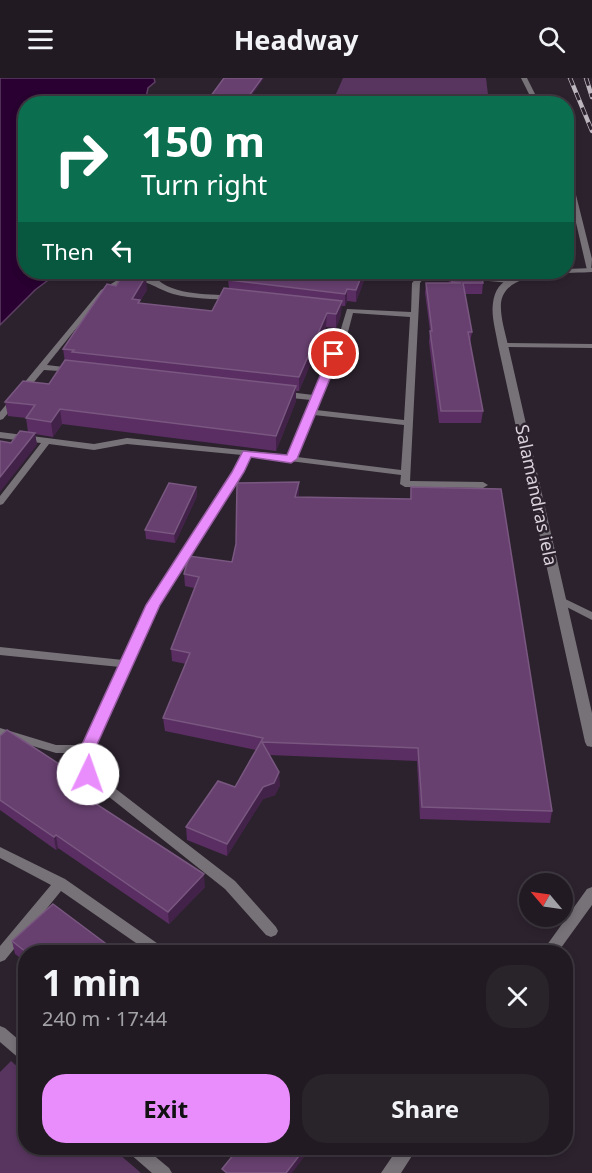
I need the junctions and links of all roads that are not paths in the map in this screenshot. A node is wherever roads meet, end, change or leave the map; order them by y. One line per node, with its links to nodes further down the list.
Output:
1 (524, 78): 2 (lane)
2 (533, 96)
3 (574, 199): 4 (lane)
4 (592, 270): 5 (street)
5 (574, 271)
6 (125, 279): 19 (lane)
7 (135, 279): 11 (lane)
8 (420, 279): 16 (lane)
9 (488, 279): 12 (lane)
10 (514, 279): 12 (street)
11 (152, 281): 13 (lane)
12 (510, 281): 17 (street, Salamandras iela)
13 (237, 298)
14 (339, 310): 15 (lane)
15 (350, 311): 16 (lane); 22 (lane)
16 (414, 315): 25 (lane)
17 (503, 345): 18 (lane); 33 (street, Salamandras iela)
18 (592, 346)
19 (42, 367): 20 (lane); 24 (lane)
20 (78, 371)
21 (269, 393): 22 (lane)
22 (317, 398): 23 (lane)
23 (311, 412): 25 (lane); 29 (lane)
24 (0, 417)
25 (408, 423): 30 (lane)
26 (0, 435): 27 (lane)
27 (47, 441): 28 (lane); 32 (lane)
28 (247, 453): 29 (lane); 36 (lane)
29 (291, 459): 30 (lane)
30 (406, 473): 31 (lane)
31 (483, 485)
32 (0, 502)
33 (559, 599): 34 (lane); 38 (street, Salamandras iela)
34 (592, 616)
35 (0, 651): 36 (lane)
36 (126, 664): 39 (lane)
37 (0, 732): 39 (lane)
38 (592, 742)
39 (88, 749): 43 (lane)
40 (0, 852): 41 (lane)
41 (60, 883): 44 (lane); 46 (lane)
42 (592, 893): 45 (street)
43 (271, 931)
44 (149, 945)
45 (554, 945)
46 (0, 956)
47 (0, 1033): 48 (lane)
48 (18, 1048)
49 (143, 1155): 51 (lane)
50 (403, 1155): 52 (street)
51 (164, 1173)
52 (390, 1173)

